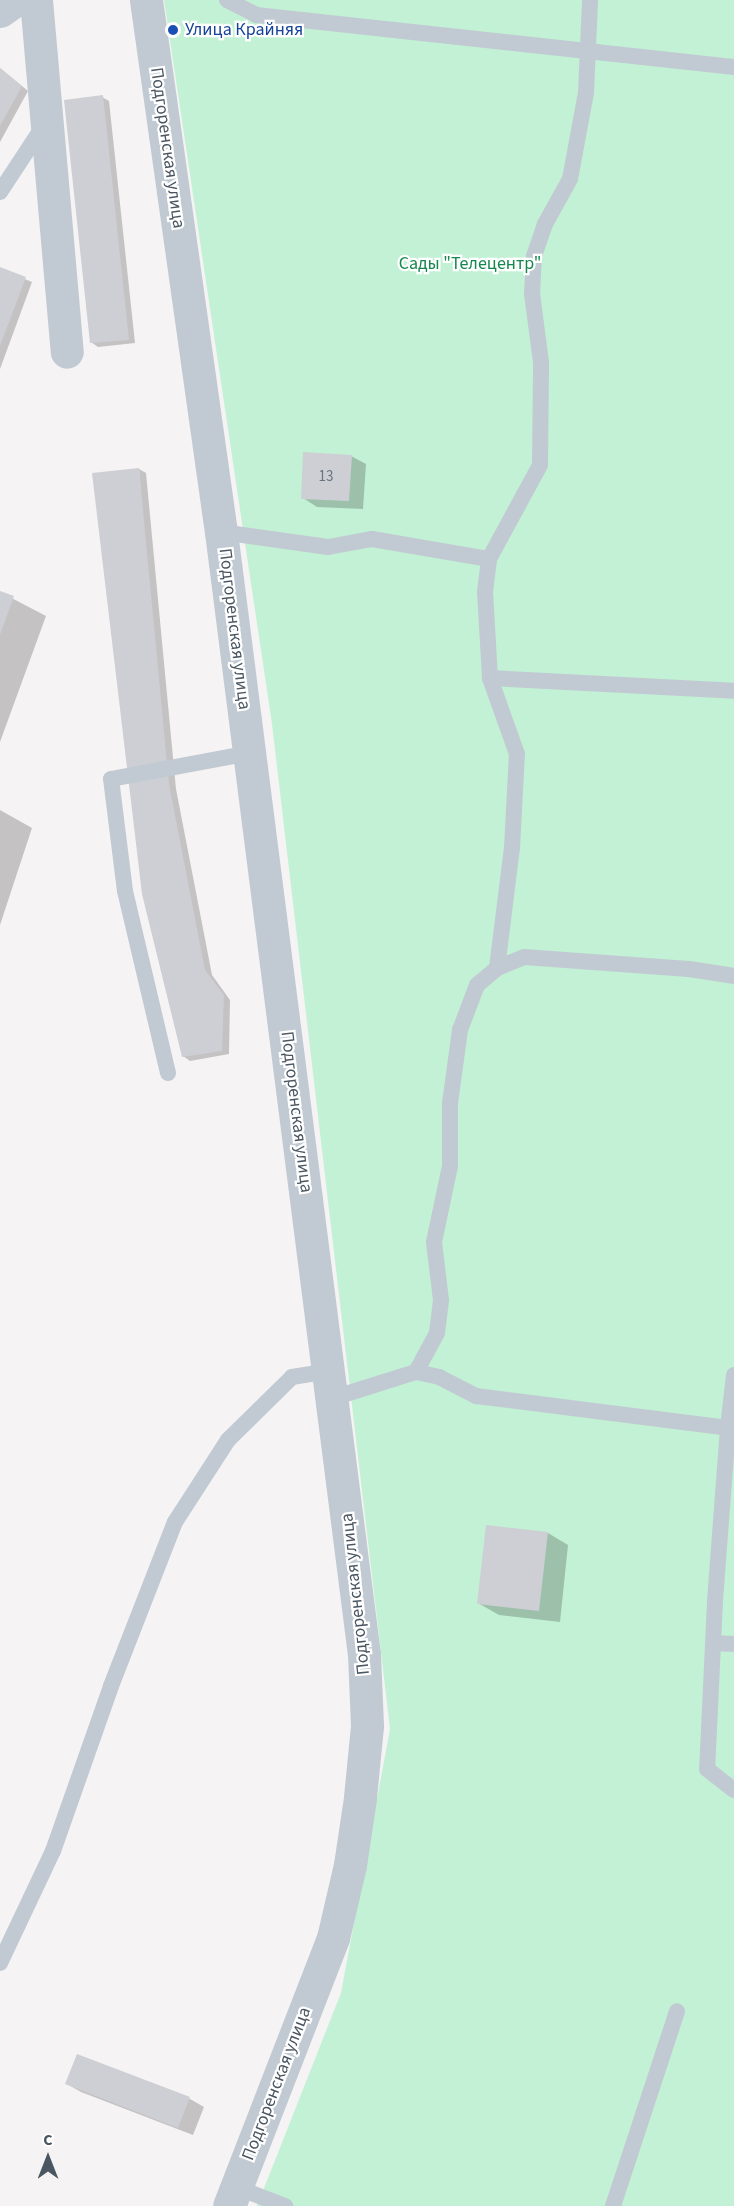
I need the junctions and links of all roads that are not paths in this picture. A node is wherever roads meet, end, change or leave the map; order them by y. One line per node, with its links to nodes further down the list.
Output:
1 (16, 0): 6 (street)
2 (36, 0): 9 (street)
3 (146, 0): 12 (street, Подгоренская улица)
4 (227, 0): 7 (lane)
5 (590, 0): 7 (lane)
6 (0, 11)
7 (587, 52): 8 (lane); 13 (lane)
8 (734, 67)
9 (47, 120): 10 (lane); 11 (street)
10 (0, 192)
11 (68, 352)
12 (221, 532): 13 (lane); 16 (street, Подгоренская улица)
13 (489, 559): 14 (lane)
14 (490, 678): 15 (lane); 17 (lane)
15 (734, 691)
16 (250, 753): 19 (lane); 22 (street, Подгоренская улица)
17 (497, 968): 18 (lane); 20 (lane)
18 (734, 976)
19 (168, 1073)
20 (416, 1372): 22 (lane); 23 (lane)
21 (734, 1375): 23 (lane)
22 (331, 1384): 27 (lane); 29 (street, Подгоренская улица)
23 (731, 1428): 24 (lane)
24 (713, 1643): 25 (lane); 26 (lane)
25 (734, 1644)
26 (734, 1790)
27 (0, 1963)
28 (677, 2011): 31 (lane)
29 (232, 2196): 30 (lane)
30 (285, 2206)
31 (614, 2206)

